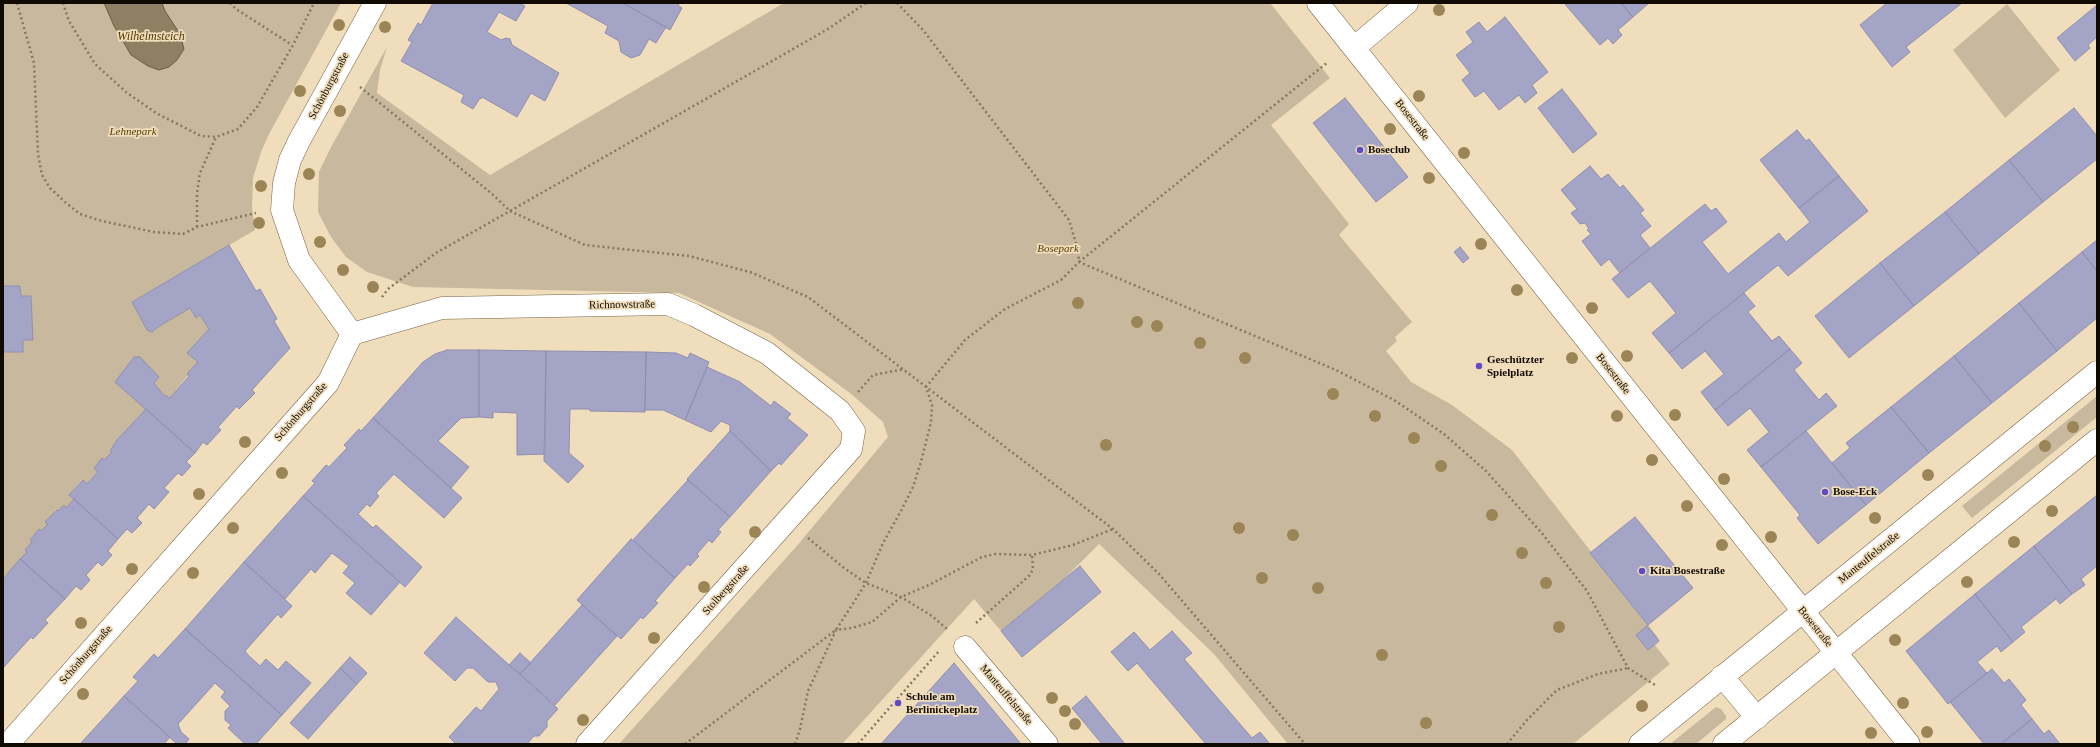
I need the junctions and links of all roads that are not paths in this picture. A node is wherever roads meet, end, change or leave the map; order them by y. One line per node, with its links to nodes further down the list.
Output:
1 (374, 3): 5 (street, Schönburgstraße)
2 (1318, 3): 4 (street, Bosestraße)
3 (1407, 3): 4 (street)
4 (1354, 48): 9 (street, Bosestraße)
5 (352, 334): 7 (street, Richnowstraße); 14 (street, Schönburgstraße)
6 (2097, 372): 9 (street, Manteuffelstraße)
7 (854, 431): 15 (street, Stolbergstraße)
8 (2097, 440): 11 (street)
9 (1802, 611): 11 (street, Bosestraße); 12 (street, Manteuffelstraße)
10 (963, 637): 16 (street, Manteuffelstraße)
11 (1836, 653): 13 (street); 19 (street, Bosestraße)
12 (1722, 676): 13 (street); 17 (street, Manteuffelstraße)
13 (1757, 718): 18 (street)
14 (8, 744)
15 (587, 744)
16 (1047, 744)
17 (1640, 744)
18 (1724, 744)
19 (1909, 744)

